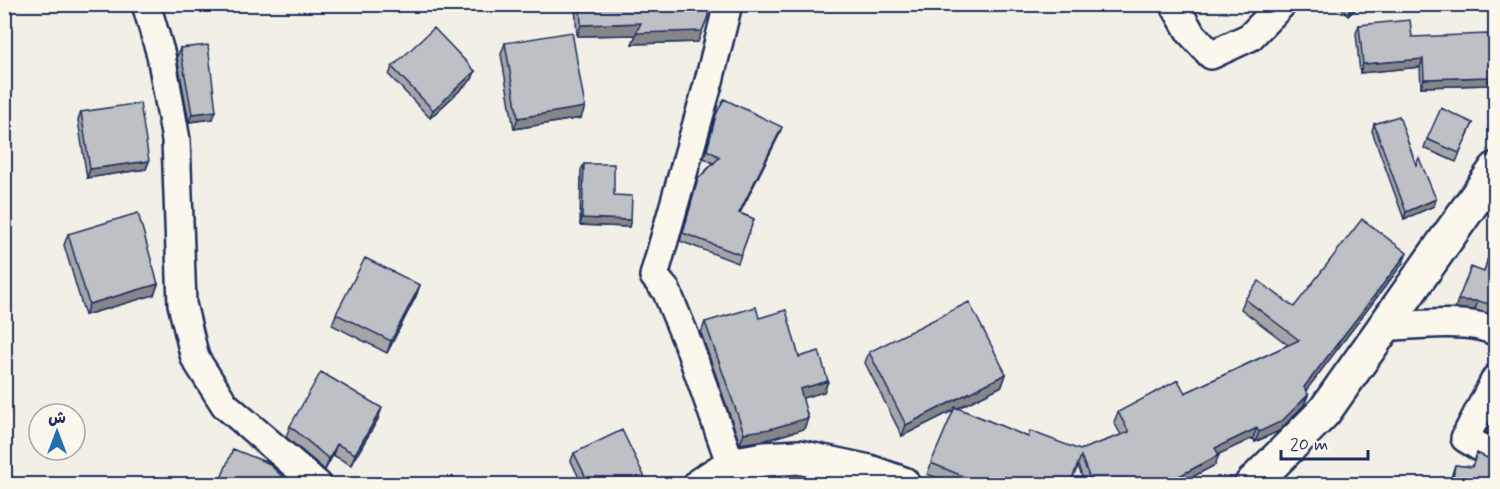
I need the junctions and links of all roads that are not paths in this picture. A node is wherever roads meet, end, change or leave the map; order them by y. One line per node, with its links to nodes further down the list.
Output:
1 (146, 4): 11 (street)
2 (728, 4): 10 (street)
3 (1174, 4): 4 (street)
4 (1282, 4)
5 (1496, 169): 6 (main road)
6 (1384, 327): 7 (street); 14 (main road)
7 (1496, 332)
8 (1496, 378): 9 (street)
9 (1496, 457)
10 (731, 465): 12 (main road); 13 (main road)
11 (317, 484)
12 (701, 484)
13 (903, 484)
14 (1252, 484)

